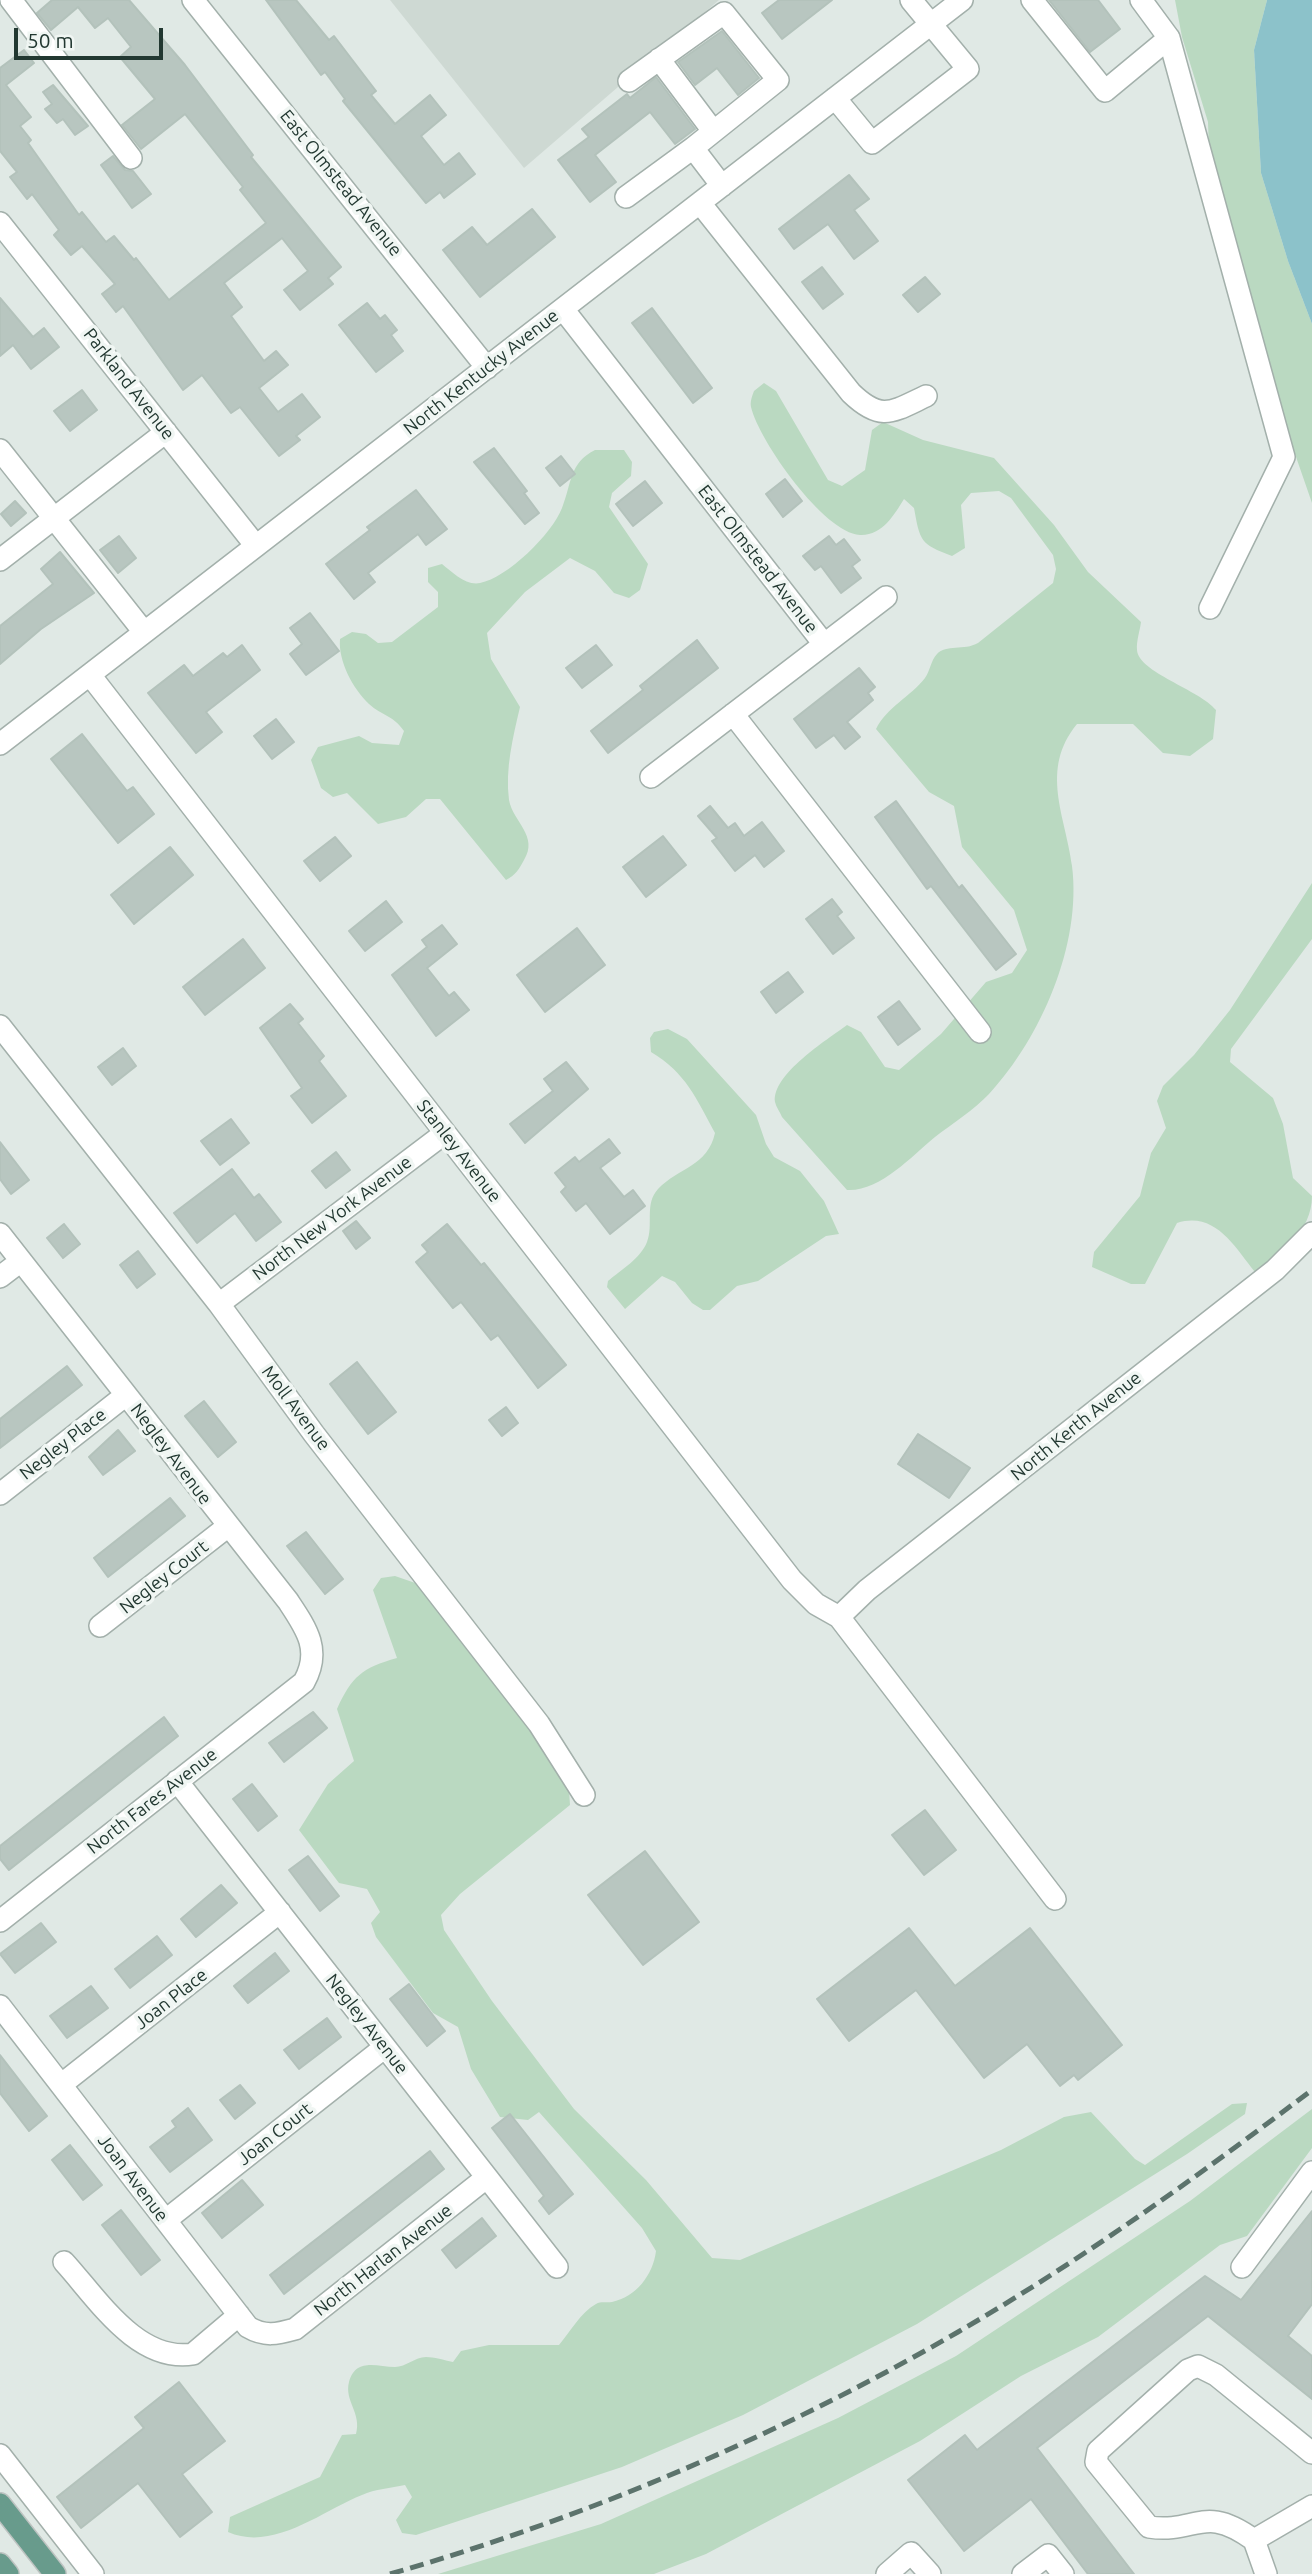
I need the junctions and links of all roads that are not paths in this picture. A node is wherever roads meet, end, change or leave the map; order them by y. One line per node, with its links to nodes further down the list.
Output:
1 (11, 0): 14 (street)
2 (193, 0): 20 (street, East Olmstead Avenue)
3 (911, 0): 7 (street)
4 (962, 0): 7 (street, North Kentucky Avenue)
5 (1032, 0): 8 (street)
6 (1141, 0): 8 (street)
7 (930, 24): 11 (street, North Kentucky Avenue); 11 (street)
8 (1169, 38): 28 (street)
9 (659, 59): 10 (street); 12 (street); 12 (street)
10 (629, 81)
11 (835, 98): 15 (street, North Kentucky Avenue)
12 (713, 131): 13 (street)
13 (693, 148): 15 (street); 16 (street)
14 (131, 158)
15 (722, 186): 17 (street, North Kentucky Avenue)
16 (626, 197)
17 (700, 203): 19 (street, North Kentucky Avenue); 21 (street)
18 (0, 223): 22 (street, Parkland Avenue)
19 (563, 309): 20 (street, North Kentucky Avenue); 30 (street, East Olmstead Avenue)
20 (487, 368): 25 (street, North Kentucky Avenue)
21 (926, 396)
22 (166, 432): 24 (street); 25 (street, Parkland Avenue)
23 (0, 450): 24 (street)
24 (54, 518): 26 (street); 29 (street)
25 (256, 546): 29 (street, North Kentucky Avenue)
26 (0, 559)
27 (886, 597): 30 (street)
28 (1210, 608)
29 (144, 632): 31 (street, North Kentucky Avenue)
30 (824, 644): 32 (street)
31 (90, 675): 33 (street, North Kentucky Avenue); 37 (street, Stanley Avenue)
32 (733, 714): 34 (street); 36 (street)
33 (0, 744)
34 (651, 777)
35 (0, 1026): 42 (street, Moll Avenue)
36 (980, 1032)
37 (444, 1133): 42 (street, North New York Avenue); 46 (street, Stanley Avenue)
38 (1312, 1233): 46 (street, North Kerth Avenue)
39 (0, 1234): 40 (street, Negley Avenue)
40 (21, 1261): 41 (street); 43 (street, Negley Avenue)
41 (0, 1277)
42 (219, 1304): 50 (street, Moll Avenue)
43 (126, 1395): 44 (street, Negley Place); 45 (street, Negley Avenue)
44 (0, 1494)
45 (227, 1527): 47 (street, Negley Court); 48 (street, Negley Avenue)
46 (839, 1617): 51 (street, Stanley Avenue)
47 (100, 1626)
48 (304, 1682): 49 (street, North Fares Avenue)
49 (177, 1781): 52 (street, Negley Avenue); 53 (street, North Fares Avenue)
50 (584, 1795)
51 (1055, 1899)
52 (280, 1912): 55 (street, Negley Avenue); 56 (street, Joan Place)
53 (0, 1921)
54 (0, 2006): 56 (street, Joan Avenue)
55 (385, 2047): 58 (street, Negley Avenue); 59 (street, Joan Court)
56 (62, 2084): 59 (street, Joan Avenue)
57 (1312, 2172): 62 (street)
58 (486, 2178): 61 (street, Negley Avenue); 64 (street, North Harlan Avenue)
59 (166, 2220): 63 (street, Joan Avenue)
60 (64, 2262): 63 (street)
61 (557, 2267)
62 (1242, 2267)
63 (239, 2315): 64 (street, Joan Avenue)
64 (275, 2334)
65 (1312, 2453): 69 (street)
66 (0, 2455): 73 (street)
67 (0, 2504): 72 (main road)
68 (1312, 2506): 69 (street)
69 (1254, 2540): 78 (street)
70 (0, 2564): 71 (main road)
71 (8, 2574)
72 (55, 2574)
73 (93, 2574)
74 (887, 2574): 75 (street)
75 (930, 2574)
76 (1023, 2574): 77 (street)
77 (1063, 2574)
78 (1266, 2574)

